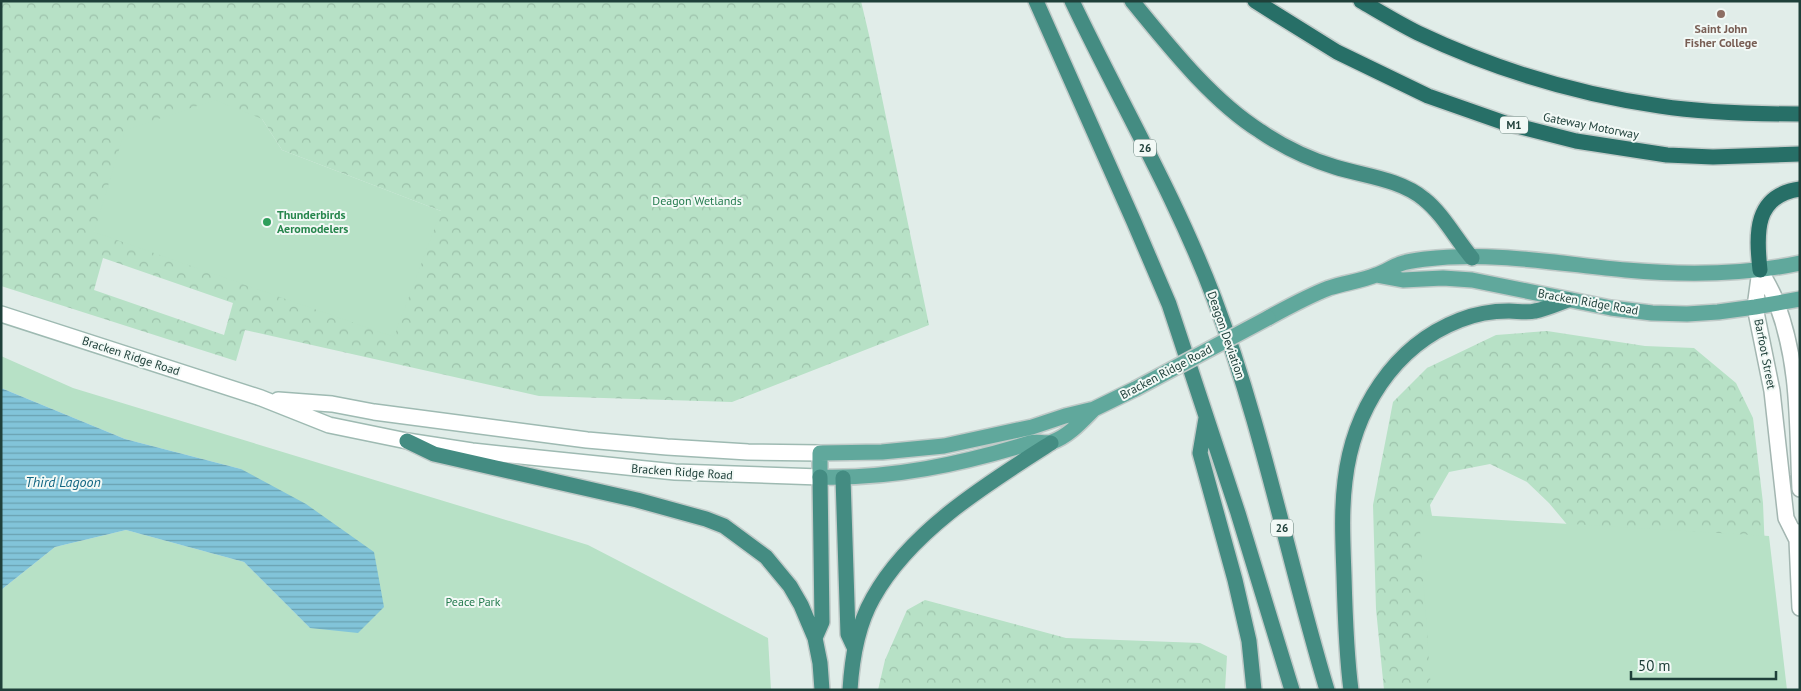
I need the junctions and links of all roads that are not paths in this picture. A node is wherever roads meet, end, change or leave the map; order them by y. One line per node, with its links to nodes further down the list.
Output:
1 (1036, 1): 20 (highway)
2 (1072, 1): 37 (highway, Deagon Deviation / 26)
3 (1132, 1): 9 (highway)
4 (1256, 1): 7 (highway, Gateway Motorway / M1)
5 (1361, 1): 6 (highway)
6 (1800, 114)
7 (1800, 154)
8 (1800, 189): 11 (highway)
9 (1472, 258): 11 (main road, Bracken Ridge Road); 12 (main road, Bracken Ridge Road)
10 (1800, 263): 11 (main road, Bracken Ridge Road)
11 (1760, 270): 15 (main road, Barfoot Street); 16 (main road, Barfoot Street)
12 (1376, 275): 14 (main road, Bracken Ridge Road); 19 (main road, Bracken Ridge Road, bridge)
13 (1800, 299): 15 (main road, Bracken Ridge Road)
14 (1568, 300): 16 (main road, Bracken Ridge Road); 38 (highway)
15 (1777, 303): 16 (main road, Bracken Ridge Road); 27 (main road, Barfoot Street)
16 (1755, 307): 29 (main road, Barfoot Street)
17 (1, 314): 18 (main road, Bracken Ridge Road)
18 (262, 398): 21 (main road, Bracken Ridge Road); 23 (main road, Bracken Ridge Road)
19 (1094, 409): 22 (main road, Bracken Ridge Road); 24 (main road, Bracken Ridge Road)
20 (1207, 417): 35 (highway); 36 (highway)
21 (407, 441): 25 (main road, Bracken Ridge Road); 31 (highway)
22 (1051, 443): 26 (main road, Bracken Ridge Road); 32 (highway)
23 (820, 453): 24 (main road, Bracken Ridge Road); 25 (main road)
24 (843, 453): 26 (main road)
25 (820, 478): 26 (main road, Bracken Ridge Road); 31 (highway)
26 (843, 478): 32 (highway)
27 (1800, 489)
28 (1800, 523): 29 (main road, Barfoot Street)
29 (1797, 540): 30 (main road, Barfoot Street)
30 (1800, 608)
31 (815, 638): 33 (highway)
32 (855, 649): 34 (highway)
33 (822, 690)
34 (850, 690)
35 (1254, 690)
36 (1292, 690)
37 (1328, 690)
38 (1351, 690)

